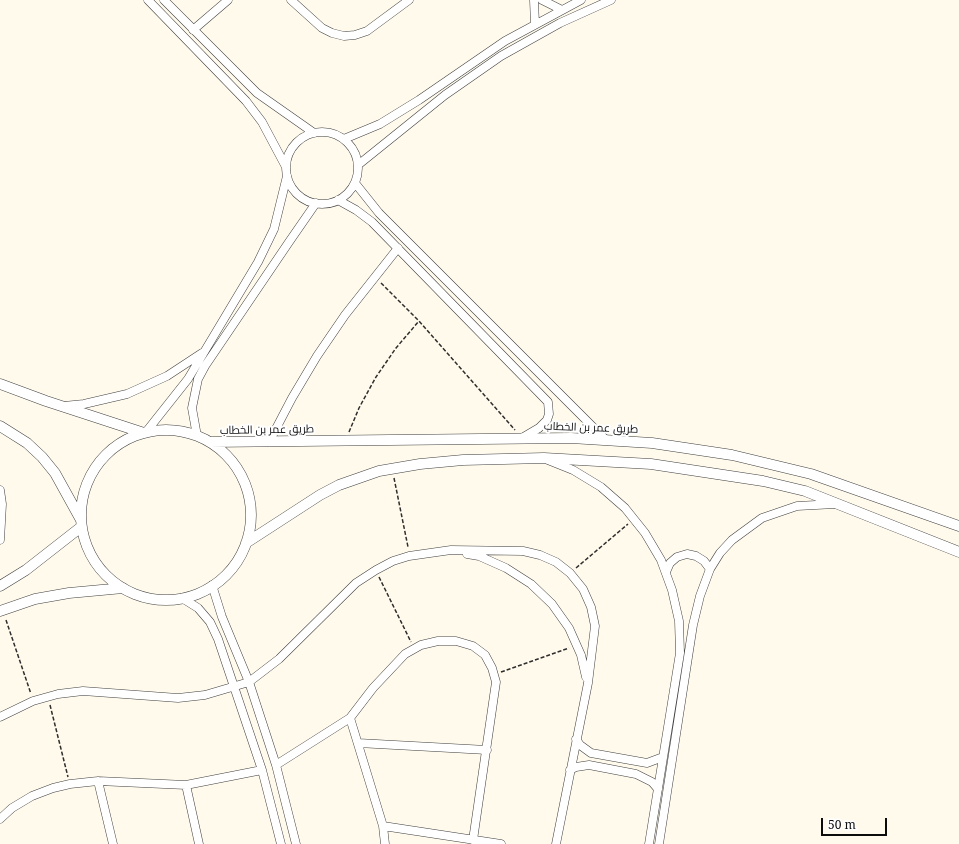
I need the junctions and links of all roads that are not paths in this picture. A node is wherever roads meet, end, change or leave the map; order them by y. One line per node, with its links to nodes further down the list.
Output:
1 (148, 0): 16 (street)
2 (164, 0): 12 (street)
3 (228, 0): 12 (street)
4 (291, 0): 5 (street)
5 (409, 0)
6 (534, 0): 11 (street)
7 (542, 0): 10 (street)
8 (581, 0): 10 (street)
9 (611, 0): 15 (street)
10 (562, 10): 11 (street)
11 (535, 24): 14 (street)
12 (193, 30): 13 (street)
13 (314, 133): 14 (street); 16 (street)
14 (344, 139): 15 (street)
15 (358, 165): 18 (street)
16 (286, 167): 17 (street)
17 (287, 176): 20 (street); 22 (street)
18 (355, 183): 19 (street); 29 (street)
19 (338, 200): 20 (street); 21 (street)
20 (316, 203): 27 (street)
21 (398, 248): 28 (street); 31 (street)
22 (204, 351): 24 (street); 26 (street)
23 (0, 384): 24 (street)
24 (62, 406): 26 (street)
25 (0, 426): 35 (street)
26 (145, 432): 27 (street); 35 (street)
27 (197, 436): 30 (street)
28 (522, 438): 29 (street, طريق عمر بن الخطاب); 31 (street, طريق عمر بن الخطاب)
29 (606, 440): 36 (street, طريق عمر بن الخطاب)
30 (210, 442): 31 (street, طريق عمر بن الخطاب); 38 (street)
31 (270, 442)
32 (544, 458): 34 (street); 38 (street); 42 (street)
33 (0, 490): 37 (street)
34 (836, 504): 40 (street); 41 (street)
35 (81, 523): 44 (street); 45 (street)
36 (959, 526)
37 (0, 540)
38 (246, 543): 43 (street)
39 (450, 550): 48 (street); 49 (street); 49 (street)
40 (959, 552)
41 (710, 569): 42 (street); 74 (street)
42 (666, 572): 56 (street)
43 (212, 585): 46 (street); 48 (street)
44 (0, 586)
45 (123, 588): 46 (street); 47 (street)
46 (182, 598): 50 (street)
47 (1, 611)
48 (249, 682): 50 (street); 57 (street)
49 (588, 683): 53 (street)
50 (234, 685): 51 (street); 58 (street)
51 (0, 718)
52 (350, 718): 54 (street); 55 (street); 57 (street)
53 (576, 740): 56 (street); 59 (street)
54 (358, 742): 55 (street); 64 (street)
55 (487, 750): 65 (street)
56 (663, 757): 62 (street)
57 (276, 765): 69 (street)
58 (262, 770): 61 (street); 68 (street)
59 (570, 770): 62 (street); 72 (street)
60 (98, 781): 61 (street); 63 (street); 66 (street)
61 (186, 785): 67 (street)
62 (658, 789): 73 (street)
63 (0, 819)
64 (383, 826): 65 (street); 70 (street)
65 (473, 840): 71 (street)
66 (113, 844)
67 (199, 844)
68 (281, 844)
69 (296, 844)
70 (386, 844)
71 (501, 844)
72 (556, 844)
73 (649, 844)
74 (659, 844)

